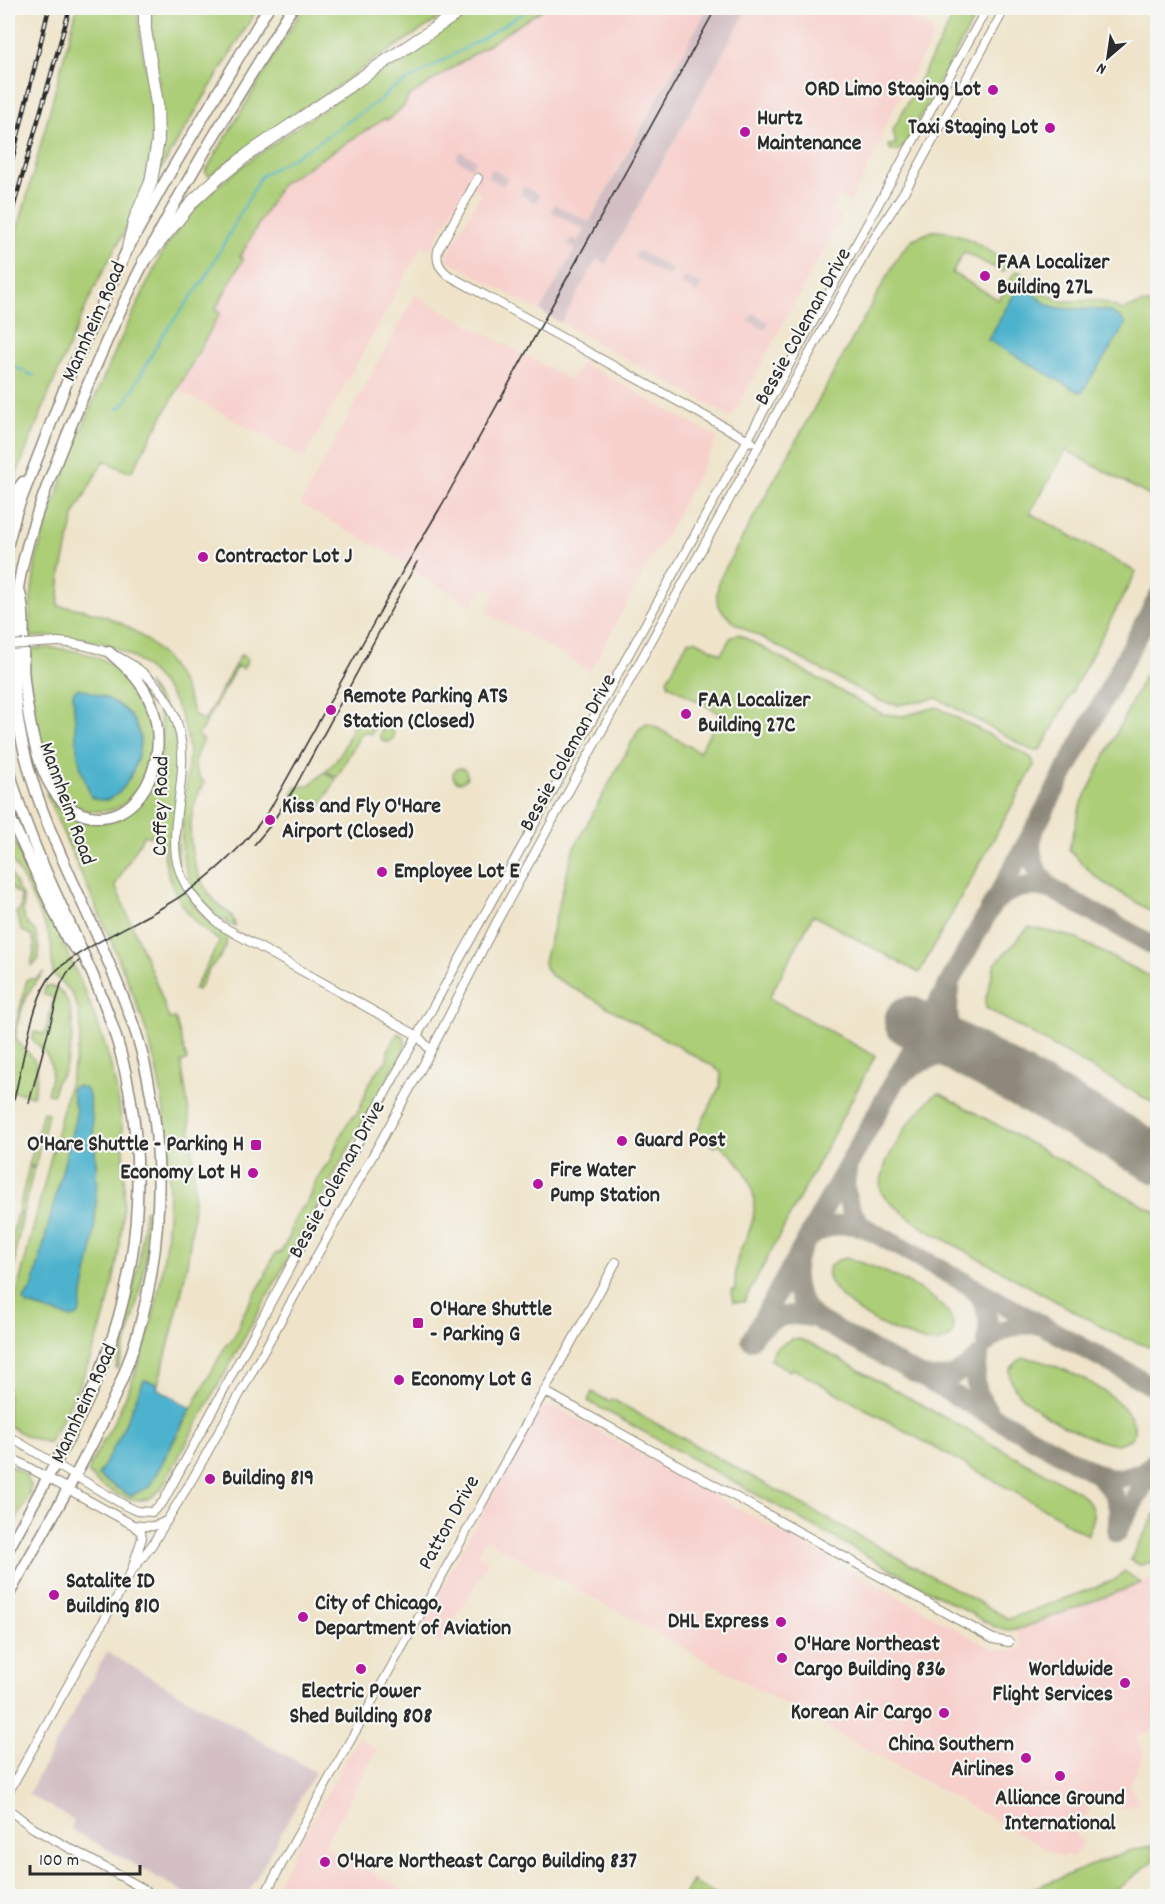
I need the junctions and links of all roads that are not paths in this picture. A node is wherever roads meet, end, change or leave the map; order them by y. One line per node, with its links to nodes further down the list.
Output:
1 (145, 8): 8 (highway)
2 (268, 8): 8 (main road, Mannheim Road)
3 (292, 8): 9 (main road, Mannheim Road)
4 (465, 8): 9 (highway)
5 (987, 8): 10 (street, Bessie Coleman Drive)
6 (1005, 8): 11 (street, Bessie Coleman Drive)
7 (478, 178): 10 (street)
8 (128, 248): 12 (main road, Mannheim Road)
9 (144, 261): 15 (main road, Mannheim Road)
10 (747, 440): 11 (street); 21 (street, Bessie Coleman Drive)
11 (759, 446): 22 (street, Bessie Coleman Drive)
12 (31, 473): 13 (main road); 14 (main road, Mannheim Road)
13 (8, 509)
14 (8, 543)
15 (18, 584): 17 (main road); 31 (main road, Mannheim Road)
16 (8, 645): 17 (street, Coffey Road, bridge)
17 (109, 652): 21 (street, Coffey Road)
18 (8, 765): 20 (main road, Mannheim Road)
19 (8, 813): 20 (main road)
20 (86, 962): 30 (main road, Mannheim Road)
21 (418, 1036): 22 (street, Coffey Road); 23 (street, Coffey Road); 25 (street, Bessie Coleman Drive)
22 (438, 1037): 23 (street, Bessie Coleman Drive)
23 (431, 1051): 26 (street, Bessie Coleman Drive)
24 (616, 1262): 27 (street, Patton Drive)
25 (227, 1383): 26 (street); 31 (street, Bessie Coleman Drive)
26 (242, 1391): 34 (street, Bessie Coleman Drive)
27 (544, 1391): 39 (street); 43 (street, Patton Drive)
28 (8, 1436): 30 (street)
29 (8, 1456): 32 (street)
30 (54, 1463): 31 (street); 32 (main road, Mannheim Road)
31 (74, 1475): 33 (main road, Mannheim Road)
32 (47, 1477): 33 (street); 36 (main road, Mannheim Road)
33 (67, 1488): 35 (street); 38 (main road, Mannheim Road)
34 (170, 1518): 35 (street); 37 (street, Bessie Coleman Drive)
35 (133, 1525): 37 (street)
36 (8, 1550)
37 (130, 1572): 40 (street)
38 (8, 1596)
39 (1009, 1642)
40 (8, 1793)
41 (9, 1810): 42 (street)
42 (153, 1896)
43 (264, 1896)

